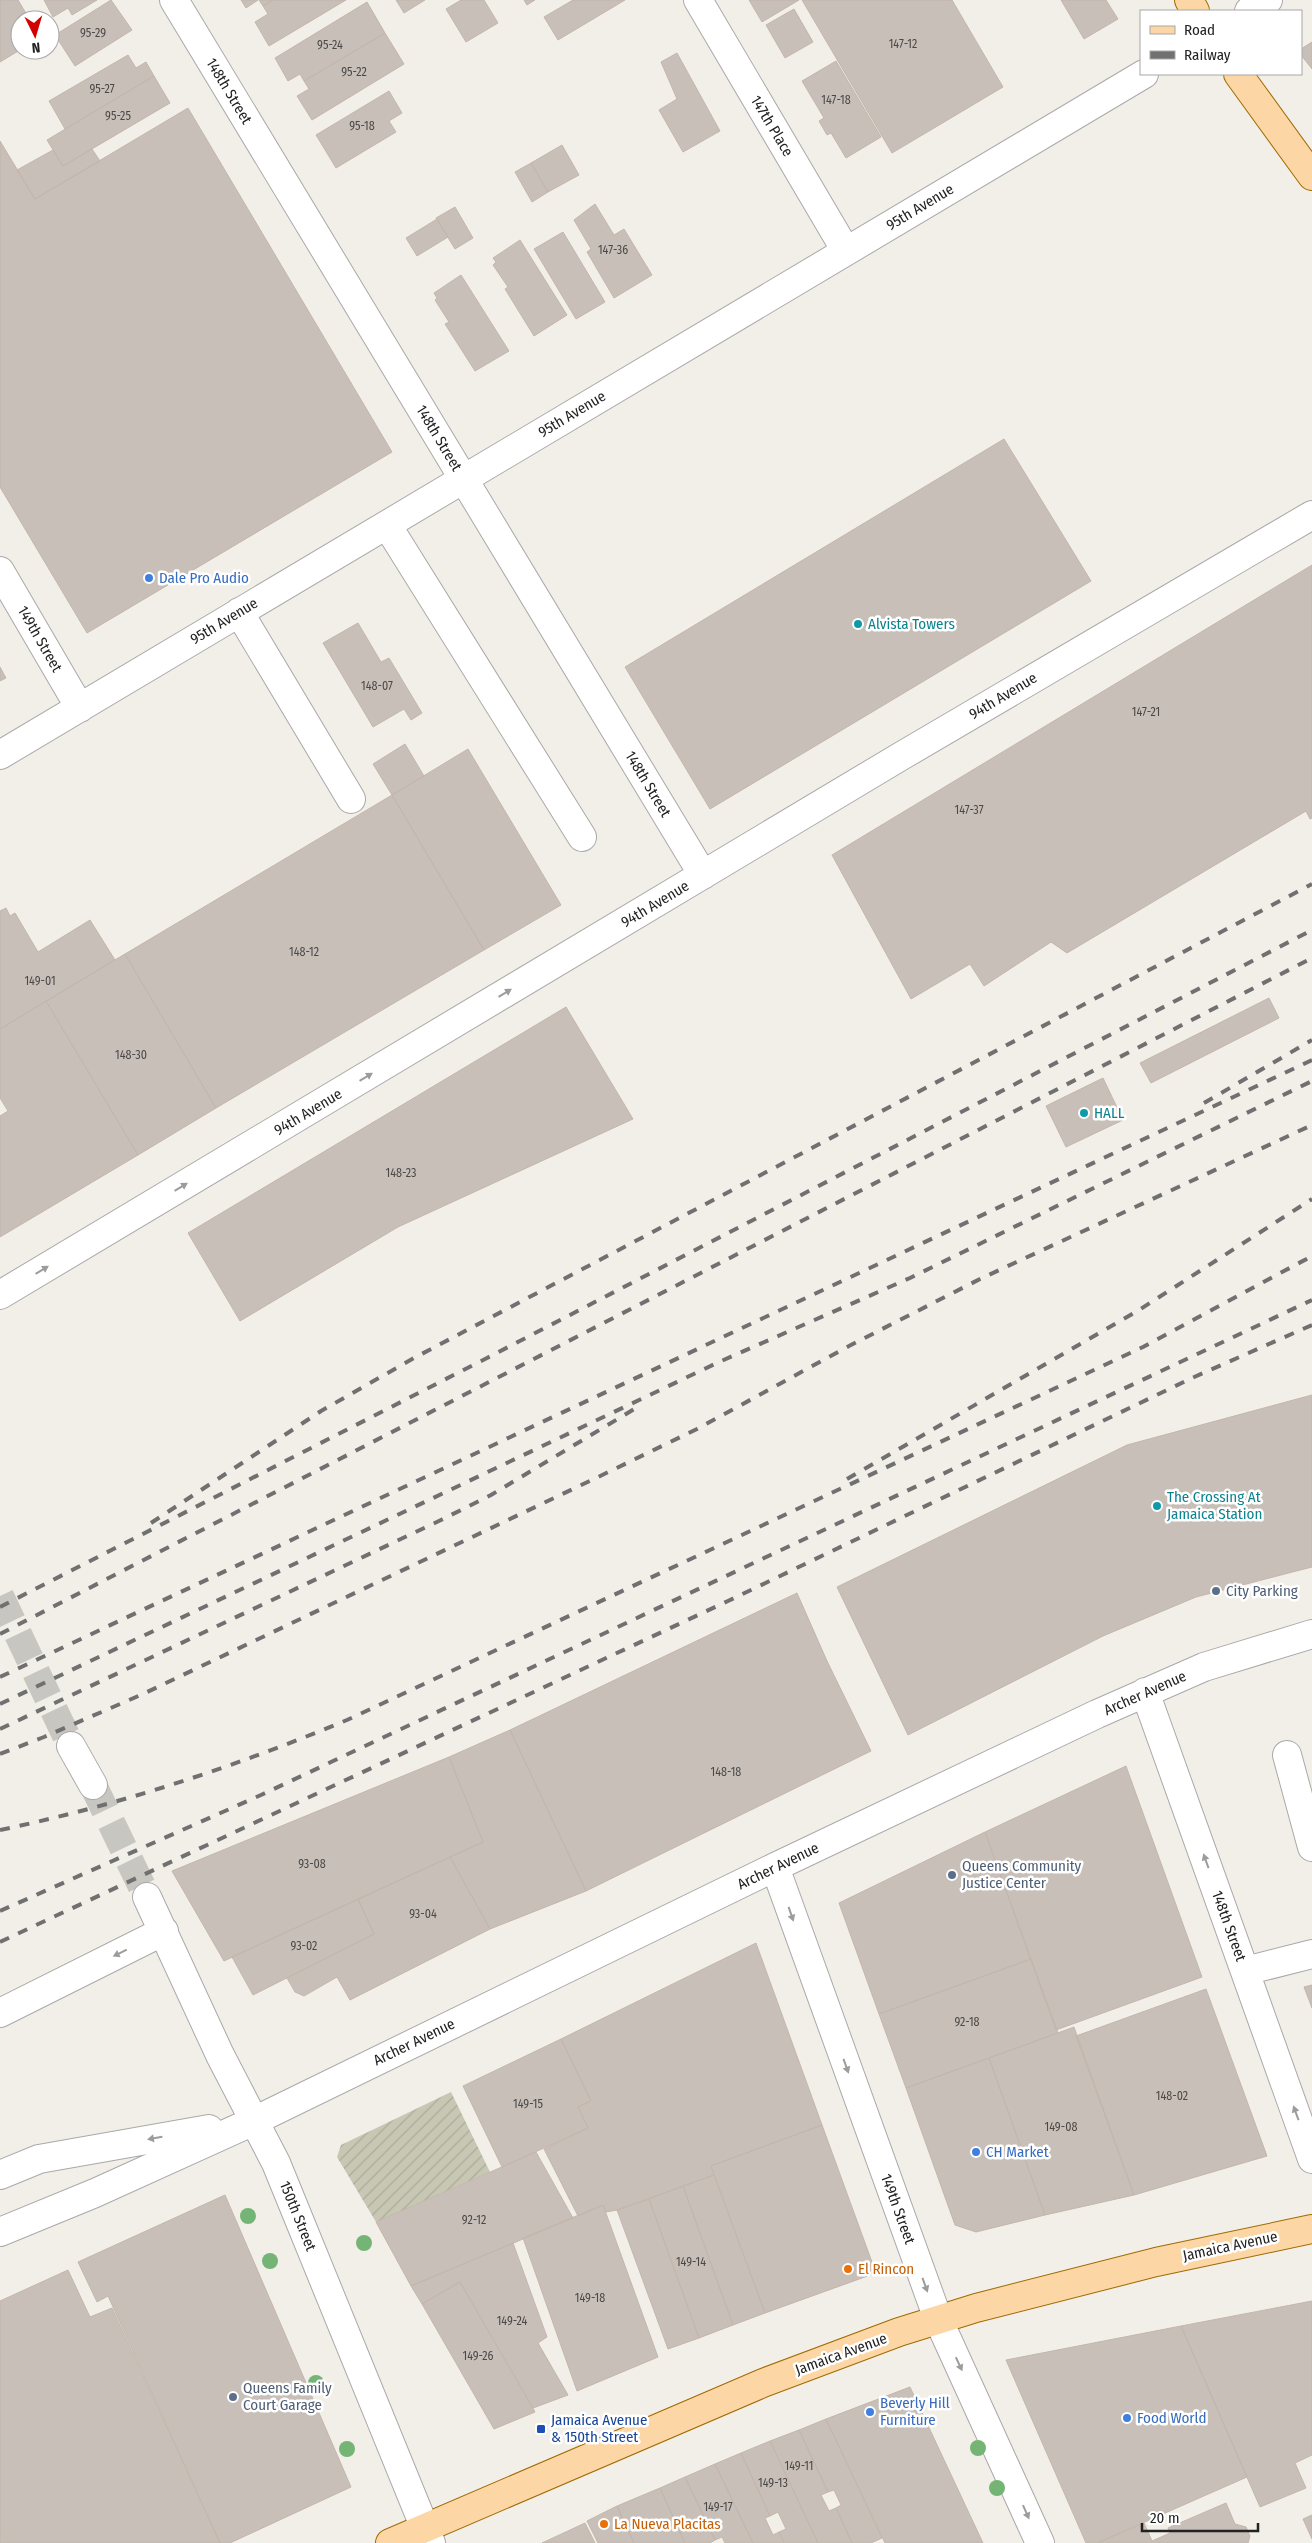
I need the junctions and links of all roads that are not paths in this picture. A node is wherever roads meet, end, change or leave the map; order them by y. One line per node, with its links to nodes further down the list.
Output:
1 (174, 0): 9 (street, 148th Street)
2 (698, 0): 8 (street, 147th Place)
3 (1268, 0): 4 (street)
4 (1251, 10)
5 (1142, 75): 8 (street, 95th Avenue)
6 (1239, 75): 7 (main road)
7 (1312, 176)
8 (846, 251): 9 (street, 95th Avenue)
9 (463, 478): 11 (street, 95th Avenue); 18 (street, 148th Street)
10 (1312, 515): 18 (street, 94th Avenue)
11 (387, 525): 13 (street, 95th Avenue); 17 (street)
12 (0, 571): 14 (street, 149th Street)
13 (239, 612): 14 (street, 95th Avenue); 16 (street)
14 (80, 708): 15 (street, 95th Avenue)
15 (0, 755)
16 (351, 799)
17 (582, 837)
18 (703, 875): 19 (street, 94th Avenue, one-way to 18)
19 (0, 1296)
20 (1312, 1634): 21 (street, Archer Avenue)
21 (1145, 1692): 26 (street, Archer Avenue); 30 (street, 148th Street, one-way to 21)
22 (72, 1746): 24 (street)
23 (1287, 1755): 25 (street)
24 (93, 1785)
25 (1312, 1847)
26 (775, 1867): 32 (street, Archer Avenue); 37 (street, 149th Street, one-way to 37)
27 (147, 1897): 28 (street, 150th Street)
28 (164, 1931): 31 (street, one-way to 31); 32 (street, 150th Street)
29 (1312, 1954): 30 (street)
30 (1245, 1971): 33 (street, 148th Street, one-way to 30)
31 (0, 2013)
32 (254, 2121): 34 (street, Archer Avenue, one-way to 34); 36 (street, Archer Avenue); 38 (street, 150th Street)
33 (1312, 2159)
34 (0, 2175)
35 (1312, 2229): 37 (main road, Jamaica Avenue)
36 (0, 2232)
37 (938, 2319): 38 (main road, Jamaica Avenue); 40 (street, 149th Street, one-way to 40)
38 (428, 2535): 39 (main road, Jamaica Avenue)
39 (390, 2543)
40 (1040, 2543)

